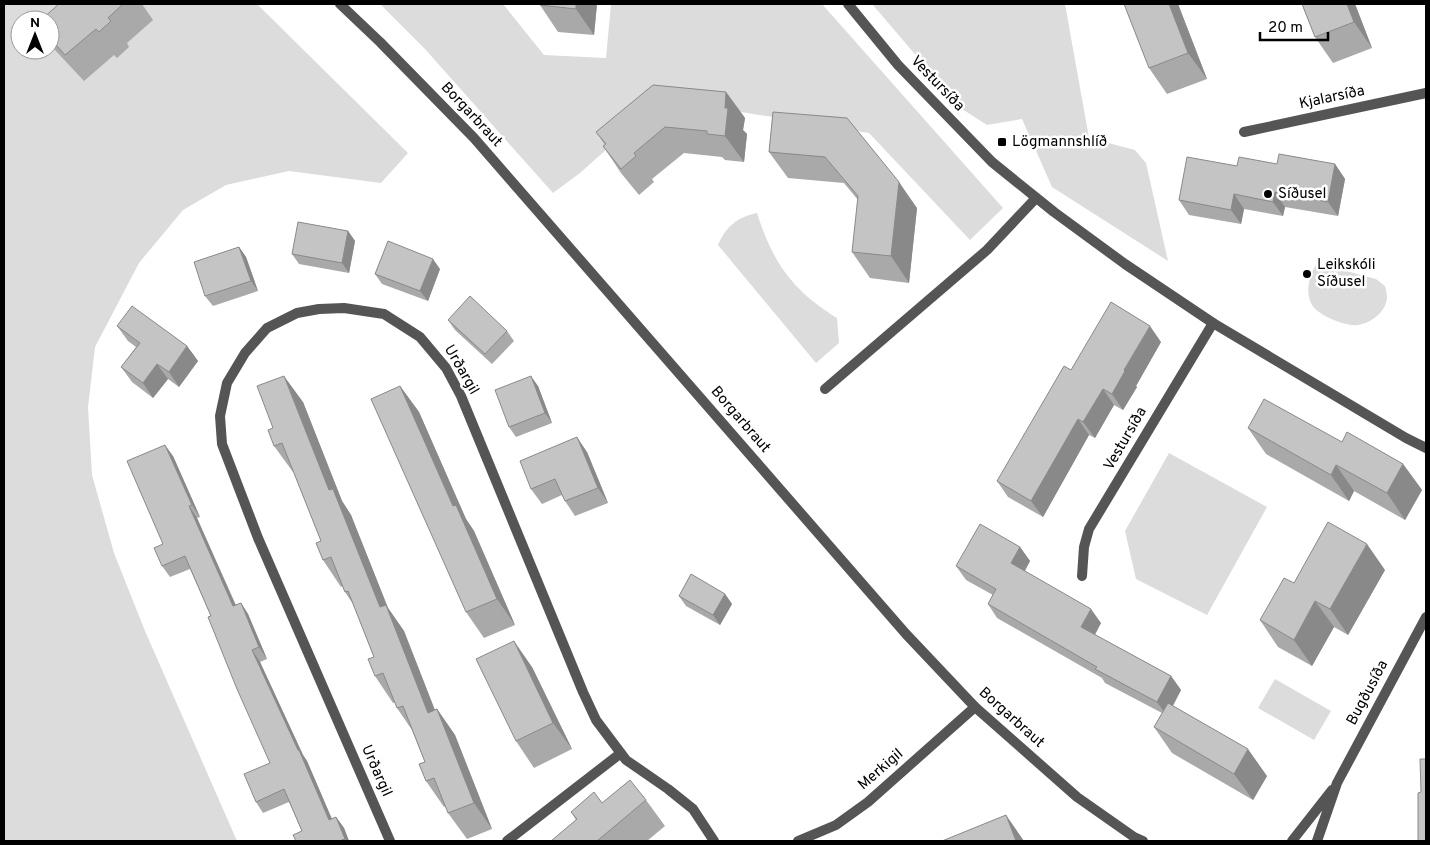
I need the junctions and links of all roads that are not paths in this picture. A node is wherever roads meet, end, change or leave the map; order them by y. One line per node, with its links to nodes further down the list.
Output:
1 (340, 4): 11 (street, Borgarbraut)
2 (848, 4): 5 (street, Vestursíða)
3 (1426, 93): 4 (street, Kjalarsíða)
4 (1244, 132)
5 (1036, 198): 6 (street, Vestursíða); 7 (street)
6 (1213, 323): 8 (street, Vestursíða); 9 (street, Vestursíða)
7 (825, 389)
8 (1426, 448)
9 (1082, 576)
10 (1425, 623): 13 (street, Bugðusíða)
11 (975, 708): 14 (street, Merkigil); 15 (street, Borgarbraut)
12 (621, 753): 16 (street, Urðargil); 17 (street); 18 (street, Urðargil)
13 (1337, 783): 20 (street, Bugðusíða); 21 (street, Bugðusíða)
14 (822, 837): 19 (street, Merkigil)
15 (1138, 840)
16 (390, 841)
17 (507, 841)
18 (714, 841)
19 (798, 841)
20 (1292, 841)
21 (1317, 841)

